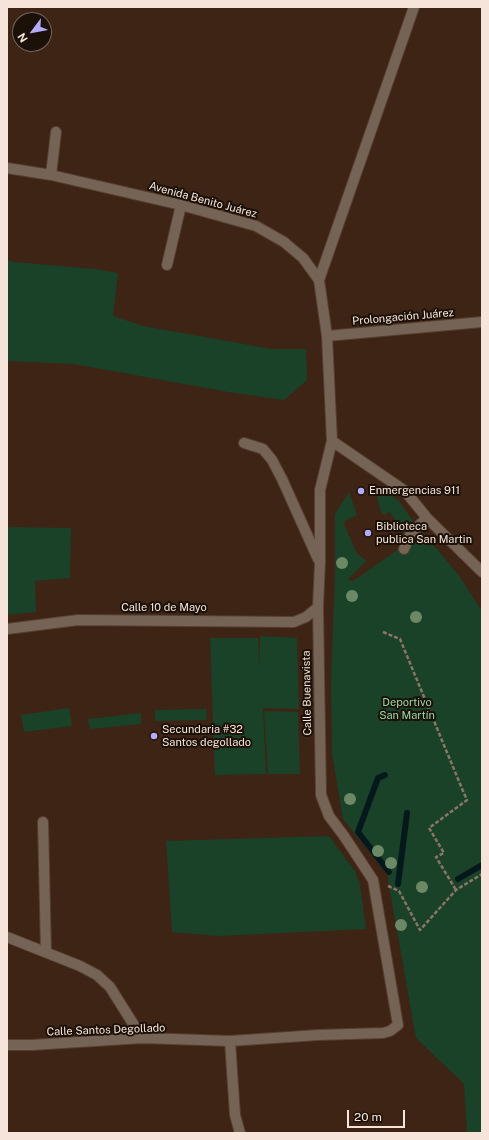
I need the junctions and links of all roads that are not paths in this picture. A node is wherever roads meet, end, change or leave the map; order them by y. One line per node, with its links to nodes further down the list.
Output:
1 (414, 7): 7 (street)
2 (56, 132): 4 (street)
3 (7, 168): 4 (street, Avenida Benito Juárez)
4 (51, 175): 5 (street, Avenida Benito Juárez)
5 (182, 205): 6 (street); 7 (street, Avenida Benito Juárez)
6 (167, 265)
7 (320, 280): 9 (street)
8 (482, 322): 9 (street, Prolongación Juárez)
9 (327, 336): 10 (street, Calle Buenavista)
10 (332, 441): 12 (street); 14 (street, Calle Buenavista)
11 (244, 443): 14 (street)
12 (427, 518): 13 (street); 15 (street)
13 (404, 549)
14 (320, 562): 16 (street, Calle Buenavista)
15 (482, 572)
16 (318, 607): 17 (street, Calle 10 de Mayo); 21 (street, Calle Buenavista)
17 (7, 629)
18 (43, 822): 20 (street)
19 (7, 937): 20 (street)
20 (46, 952): 22 (street)
21 (390, 1031): 23 (street, Calle Santos Degollado)
22 (142, 1038): 23 (street, Calle Santos Degollado); 24 (street, Calle Santos Degollado)
23 (230, 1041): 25 (street)
24 (7, 1045)
25 (240, 1133)

